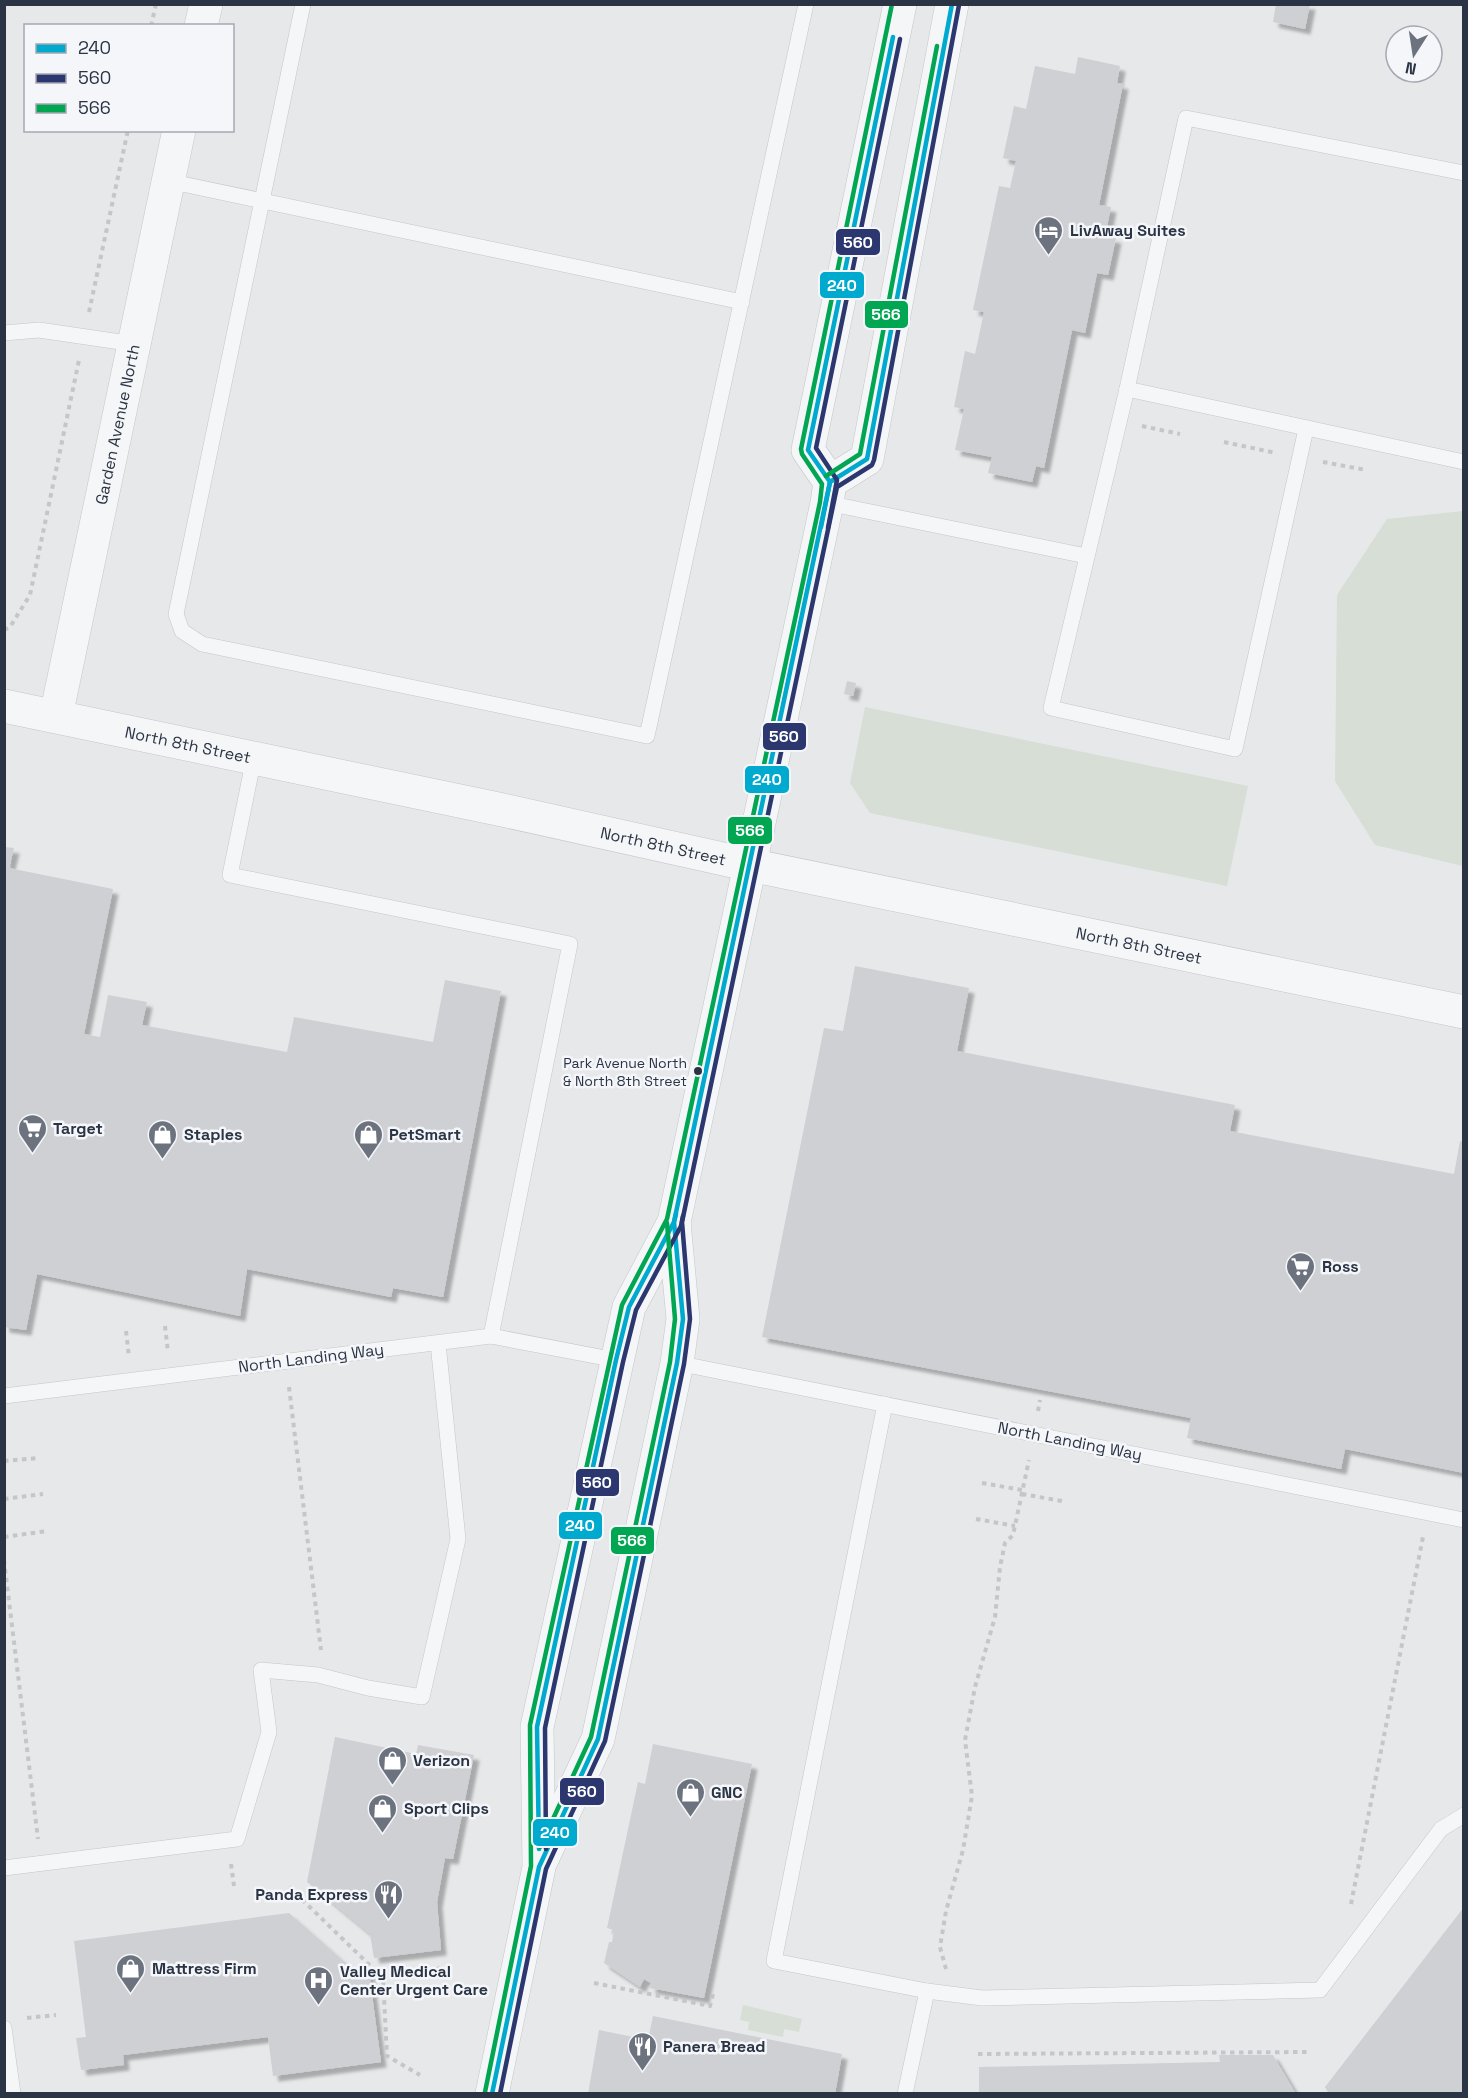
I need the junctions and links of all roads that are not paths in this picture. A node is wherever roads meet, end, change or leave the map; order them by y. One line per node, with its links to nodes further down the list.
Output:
1 (206, 4): 6 (street)
2 (303, 4): 10 (lane)
3 (806, 4): 11 (lane)
4 (900, 4): 17 (street)
5 (952, 4): 17 (street)
6 (201, 24)
7 (179, 132): 9 (street, Garden Avenue North)
8 (1464, 173): 14 (lane)
9 (168, 182): 10 (lane); 13 (street, Garden Avenue North)
10 (262, 201): 11 (lane); 11 (lane)
11 (742, 302)
12 (4, 333): 13 (lane)
13 (134, 344): 20 (street, Garden Avenue North)
14 (1127, 389): 15 (lane); 18 (lane)
15 (1306, 429): 16 (lane); 18 (lane)
16 (1464, 462)
17 (829, 492): 18 (lane); 22 (street)
18 (1086, 556)
19 (4, 706): 20 (street, North 8th Street)
20 (56, 716): 21 (street, North 8th Street)
21 (254, 758): 22 (street, North 8th Street); 25 (lane)
22 (750, 865): 23 (street, North 8th Street); 24 (street)
23 (1464, 1012)
24 (674, 1222): 27 (street); 28 (street)
25 (491, 1336): 26 (lane, North Landing Way); 27 (lane, North Landing Way)
26 (438, 1343): 29 (lane, North Landing Way); 34 (lane)
27 (616, 1360): 33 (street)
28 (677, 1363): 30 (lane, North Landing Way); 33 (street)
29 (4, 1396)
30 (885, 1404): 31 (lane, North Landing Way); 35 (lane)
31 (1464, 1520)
32 (1464, 1815): 35 (lane)
33 (539, 1867): 38 (street)
34 (4, 1868)
35 (927, 1991): 39 (lane)
36 (5, 2030): 37 (lane)
37 (13, 2094)
38 (492, 2094)
39 (905, 2094)

